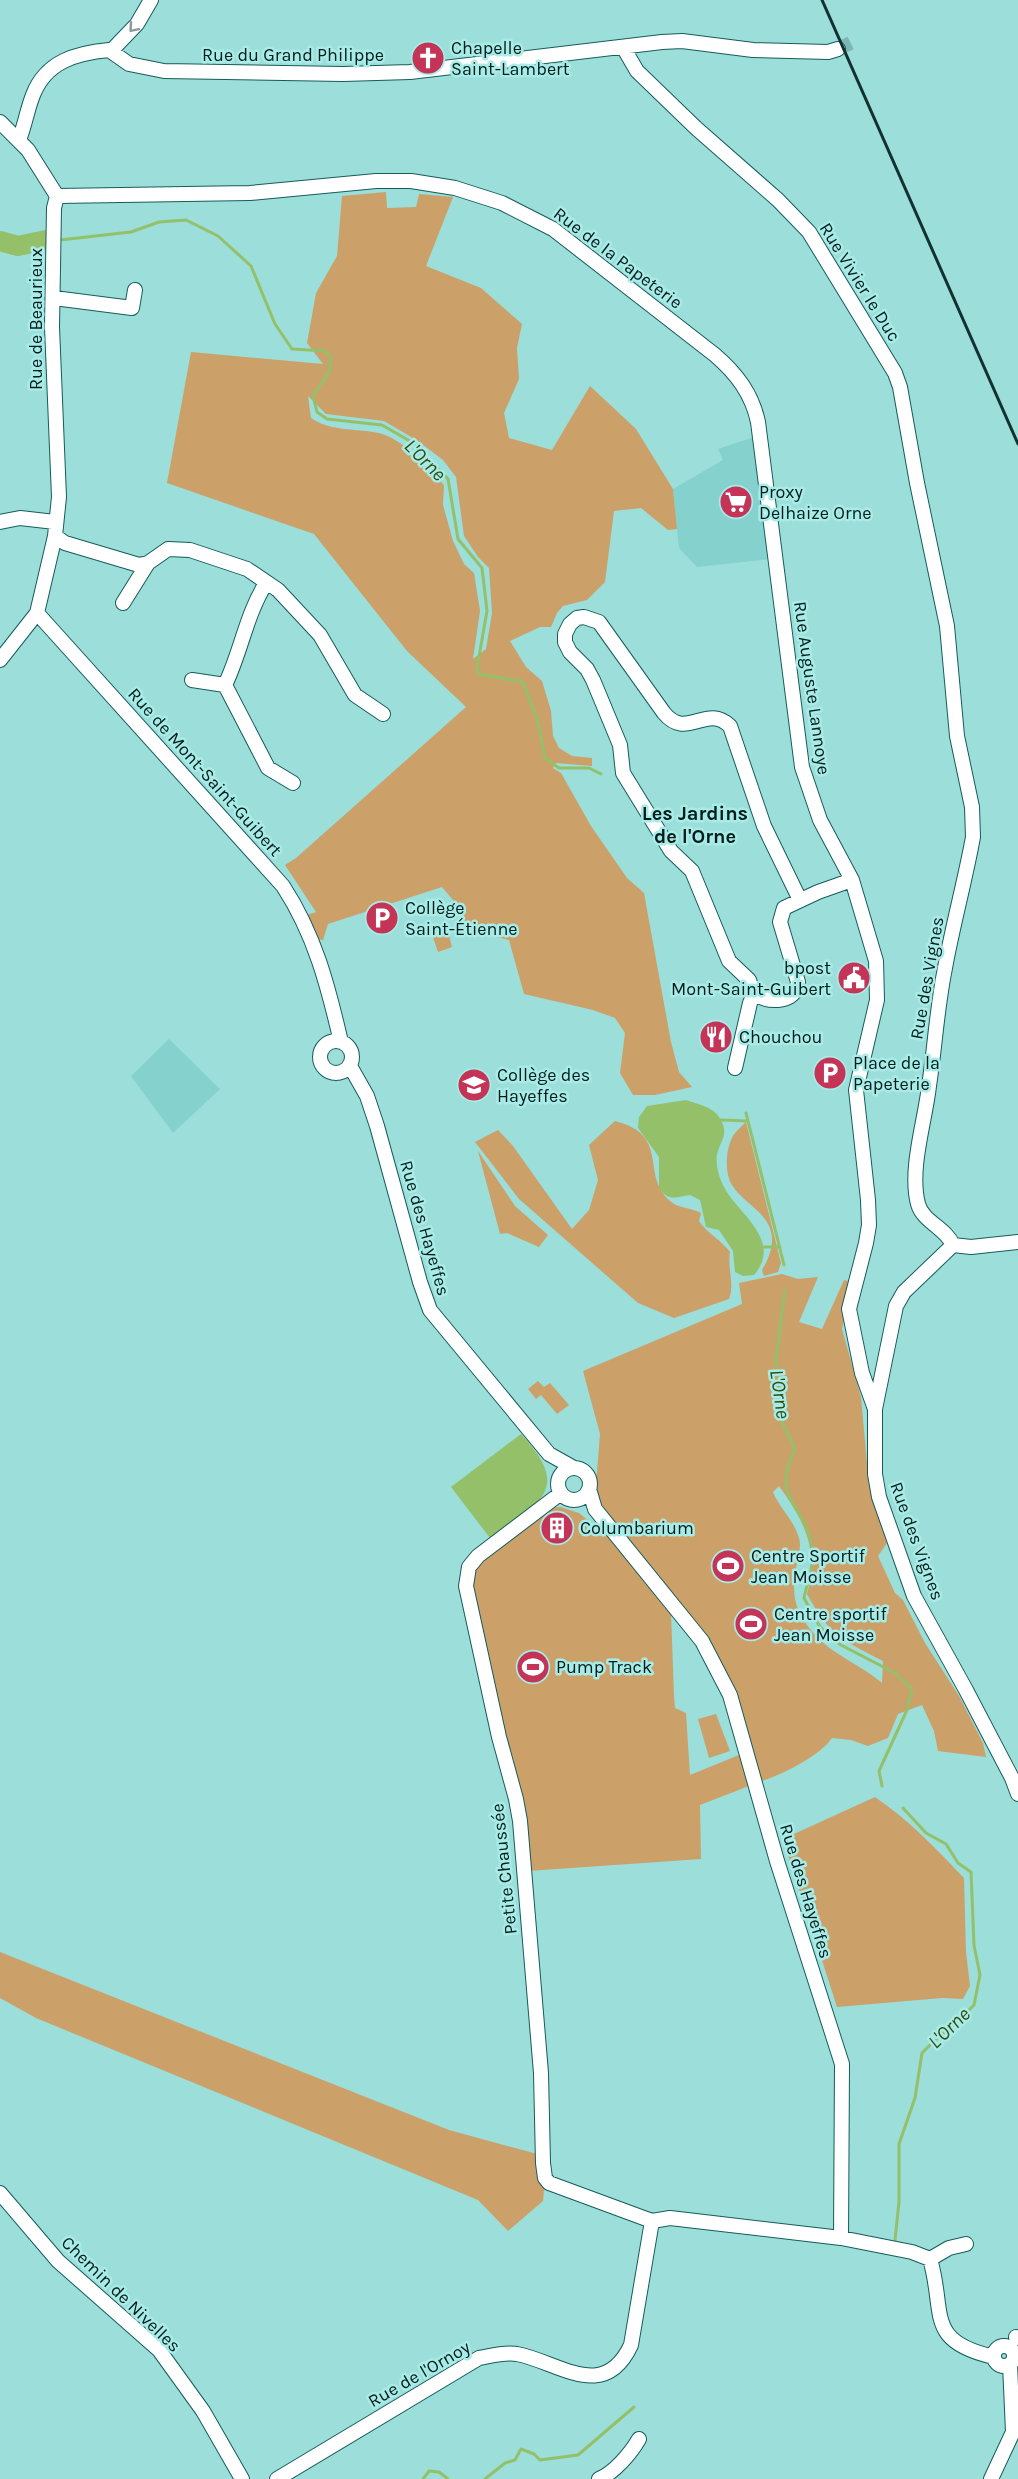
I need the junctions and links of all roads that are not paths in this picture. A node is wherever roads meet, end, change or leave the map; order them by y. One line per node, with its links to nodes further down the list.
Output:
1 (151, 0): 3 (street, one-way to 3)
2 (623, 47): 3 (street, Rue du Grand Philippe); 4 (street, Rue du Grand Philippe); 14 (street, Rue Vivier le Duc)
3 (109, 50): 6 (street)
4 (838, 50)
5 (0, 123): 6 (street)
6 (19, 140): 7 (street)
7 (57, 196): 9 (street, Rue de Beaurieux); 12 (street, Rue de la Papeterie)
8 (135, 290): 9 (street)
9 (54, 297): 11 (street, Rue de Beaurieux)
10 (0, 522): 11 (street)
11 (55, 529): 13 (street); 17 (street, Rue de Beaurieux)
12 (776, 562): 23 (street, Rue Auguste Lannoye)
13 (148, 563): 15 (street); 16 (street)
14 (936, 569): 30 (street, Rue des Vignes)
15 (266, 583): 20 (street); 21 (street)
16 (123, 603)
17 (37, 613): 18 (street); 26 (street, Rue de Mont-Saint-Guibert)
18 (0, 660)
19 (192, 680): 20 (street)
20 (225, 685): 22 (street)
21 (383, 714)
22 (293, 783)
23 (852, 880): 24 (street); 31 (street, Rue Auguste Lannoye)
24 (800, 900): 25 (street); 25 (street)
25 (754, 994): 27 (street)
26 (334, 1043): 28 (street); 28 (street)
27 (735, 1068)
28 (346, 1069): 32 (street, Rue des Hayeffes)
29 (1018, 1242): 30 (street)
30 (953, 1245): 31 (street, Rue des Vignes)
31 (875, 1408): 38 (street, Rue des Vignes)
32 (549, 1454): 33 (street, Rue des Hayeffes); 34 (street, Rue des Hayeffes)
33 (574, 1468): 34 (street); 35 (street)
34 (560, 1486): 36 (street); 40 (street, Petite Chaussée)
35 (589, 1489): 36 (street); 37 (street, Rue des Hayeffes)
36 (577, 1500): 37 (street, Rue des Hayeffes)
37 (595, 1509): 41 (street, Rue des Hayeffes)
38 (1018, 1794)
39 (0, 2193): 48 (street, Chemin de Nivelles)
40 (652, 2221): 41 (street); 49 (street, Rue de l'Ornoy)
41 (841, 2238): 43 (street)
42 (966, 2244): 43 (street)
43 (930, 2259): 45 (street)
44 (1015, 2339): 45 (street); 46 (street)
45 (994, 2356): 46 (street)
46 (1010, 2364): 51 (street)
47 (639, 2439): 50 (street)
48 (242, 2479)
49 (277, 2479)
50 (599, 2479)
51 (991, 2479)

